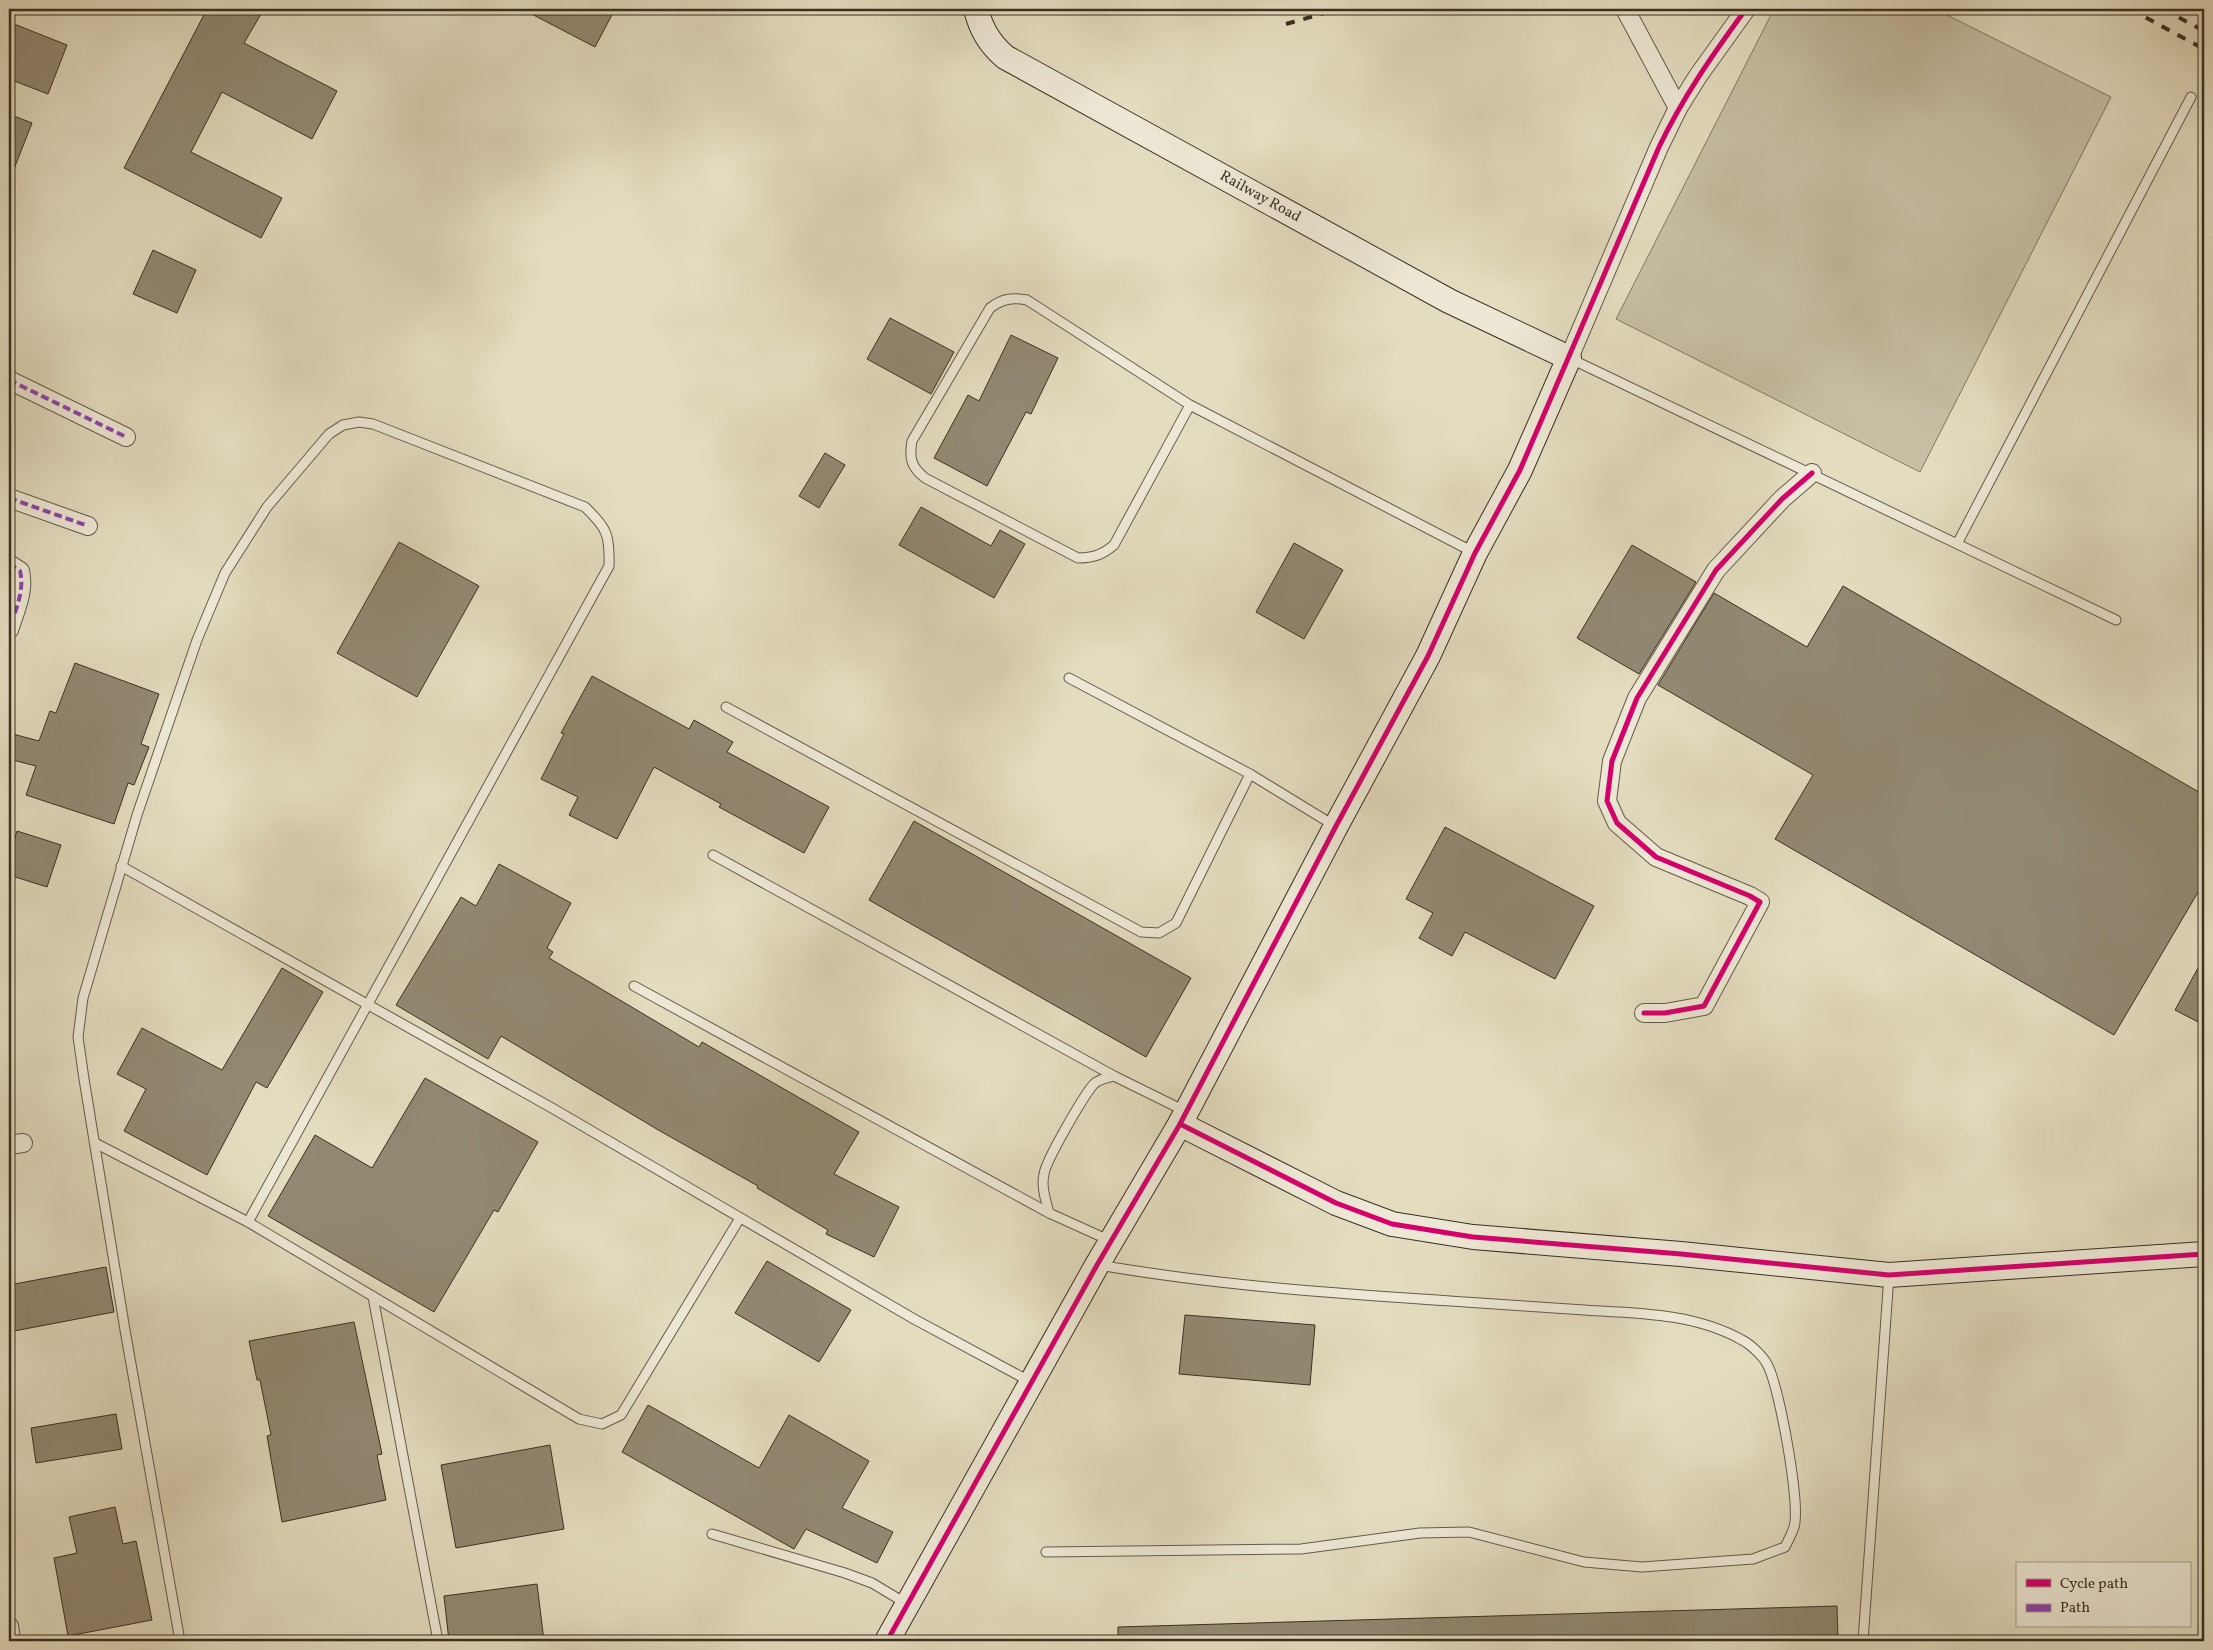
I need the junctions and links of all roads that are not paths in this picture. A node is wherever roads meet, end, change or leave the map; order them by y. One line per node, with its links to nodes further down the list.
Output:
1 (976, 9): 6 (street, Railway Road)
2 (1624, 9): 5 (street)
3 (1746, 9): 5 (street)
4 (2191, 97): 13 (lane)
5 (1678, 108): 6 (street)
6 (1569, 358): 10 (lane); 14 (street)
7 (9, 380): 9 (street)
8 (1190, 405): 8 (lane); 14 (lane)
9 (126, 437)
10 (1812, 473): 13 (lane); 26 (street)
11 (9, 498): 12 (street)
12 (88, 526)
13 (1958, 542): 16 (lane)
14 (1475, 553): 21 (street)
15 (9, 564): 17 (street)
16 (2116, 620)
17 (9, 630)
18 (1069, 678): 20 (lane)
19 (726, 707): 20 (lane)
20 (1250, 774): 21 (lane)
21 (1336, 826): 28 (street)
22 (713, 855): 27 (lane)
23 (121, 866): 25 (lane); 25 (lane); 29 (lane)
24 (634, 986): 30 (lane)
25 (370, 1004): 31 (lane); 32 (lane)
26 (1644, 1013)
27 (1114, 1076): 28 (lane); 30 (lane)
28 (1183, 1118): 33 (street); 36 (street)
29 (94, 1143): 32 (lane); 42 (lane)
30 (1049, 1213): 33 (lane)
31 (740, 1218): 37 (lane); 38 (lane)
32 (248, 1222): 37 (lane)
33 (1111, 1241): 35 (street)
34 (2204, 1254): 36 (street)
35 (1097, 1265): 38 (street); 40 (lane)
36 (1889, 1275): 45 (lane)
37 (373, 1297): 43 (lane)
38 (1031, 1382): 41 (street)
39 (712, 1534): 41 (lane)
40 (1046, 1552)
41 (907, 1604): 44 (street)
42 (180, 1641)
43 (438, 1641)
44 (887, 1641)
45 (1863, 1641)

